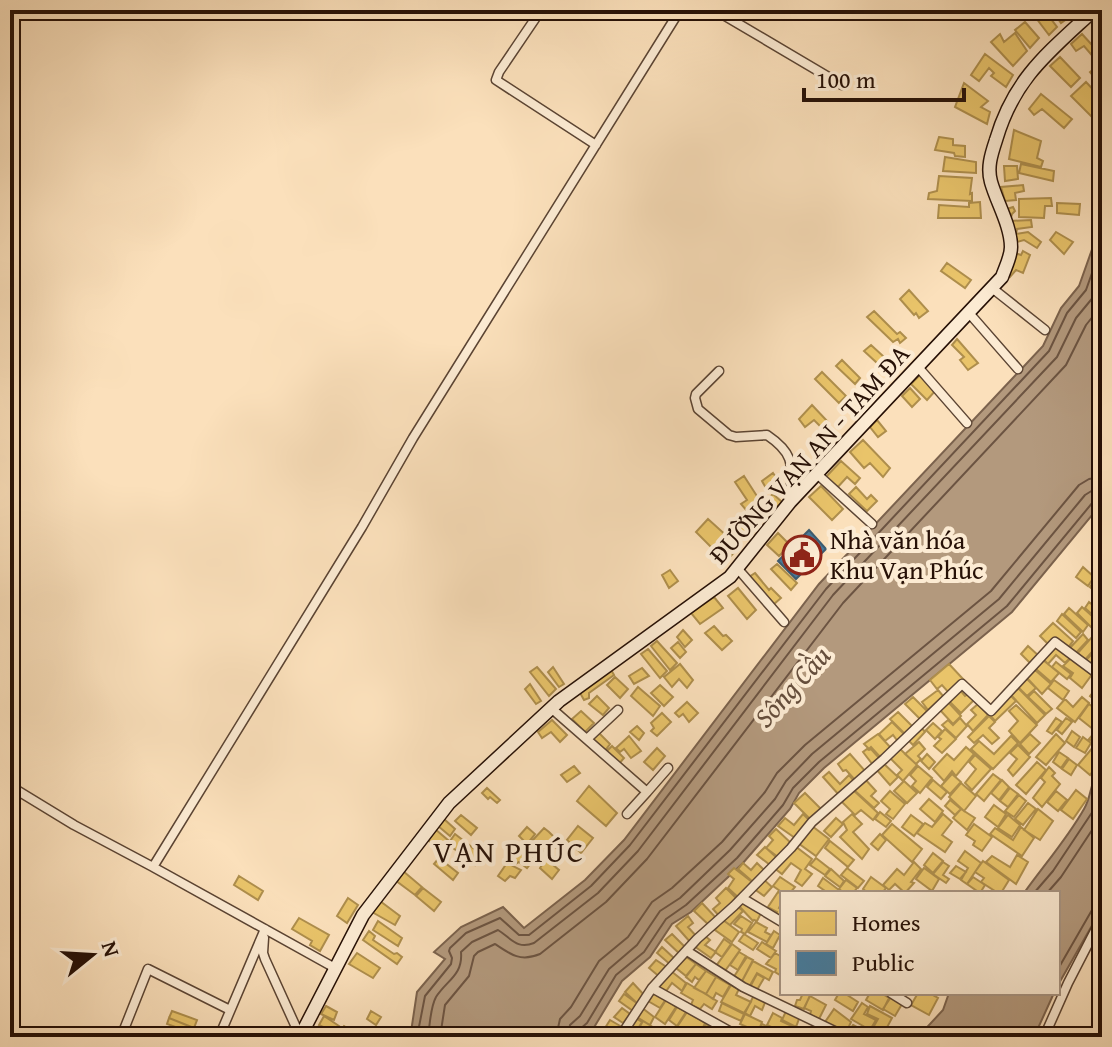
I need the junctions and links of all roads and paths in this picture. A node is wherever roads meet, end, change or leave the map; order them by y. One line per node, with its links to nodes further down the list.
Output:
1 (541, 10): 6 (street)
2 (680, 10): 6 (street)
3 (715, 10): 5 (street)
4 (1094, 10): 7 (main road, ĐƯỜNG VẠN AN - TAM ĐA)
5 (842, 85)
6 (596, 145): 27 (street)
7 (992, 288): 8 (main road, ĐƯỜNG VẠN AN - TAM ĐA); 9 (street)
8 (969, 313): 10 (main road, ĐƯỜNG VẠN AN - TAM ĐA); 11 (street)
9 (1045, 330)
10 (918, 367): 13 (street); 14 (main road, ĐƯỜNG VẠN AN - TAM ĐA)
11 (1018, 369)
12 (719, 371): 15 (street)
13 (967, 423)
14 (817, 474): 15 (main road, ĐƯỜNG VẠN AN - TAM ĐA); 16 (street)
15 (790, 502): 17 (main road, ĐƯỜNG VẠN AN - TAM ĐA)
16 (872, 524)
17 (738, 569): 18 (street); 20 (main road, ĐƯỜNG VẠN AN - TAM ĐA)
18 (784, 622)
19 (1102, 677): 28 (street)
20 (551, 708): 22 (street); 33 (main road, ĐƯỜNG VẠN AN - TAM ĐA)
21 (618, 710): 22 (street)
22 (587, 739): 25 (street)
23 (668, 768): 25 (street)
24 (10, 786): 27 (street)
25 (647, 792): 26 (street)
26 (627, 814)
27 (153, 867): 31 (street)
28 (742, 898): 30 (street); 32 (street)
29 (1102, 917): 46 (street)
30 (780, 921)
31 (265, 929): 33 (street); 37 (street); 39 (street)
32 (687, 951): 34 (street); 45 (street)
33 (335, 968): 38 (main road, ĐƯỜNG VẠN AN - TAM ĐA)
34 (652, 988): 43 (street); 44 (street)
35 (894, 995): 36 (street)
36 (907, 1003)
37 (230, 1010): 40 (street); 41 (street)
38 (313, 1011): 39 (street); 42 (main road, ĐƯỜNG VẠN AN - TAM ĐA)
39 (289, 1013): 42 (street)
40 (121, 1037)
41 (219, 1037)
42 (300, 1037)
43 (620, 1037)
44 (740, 1037)
45 (847, 1037)
46 (1044, 1037)

